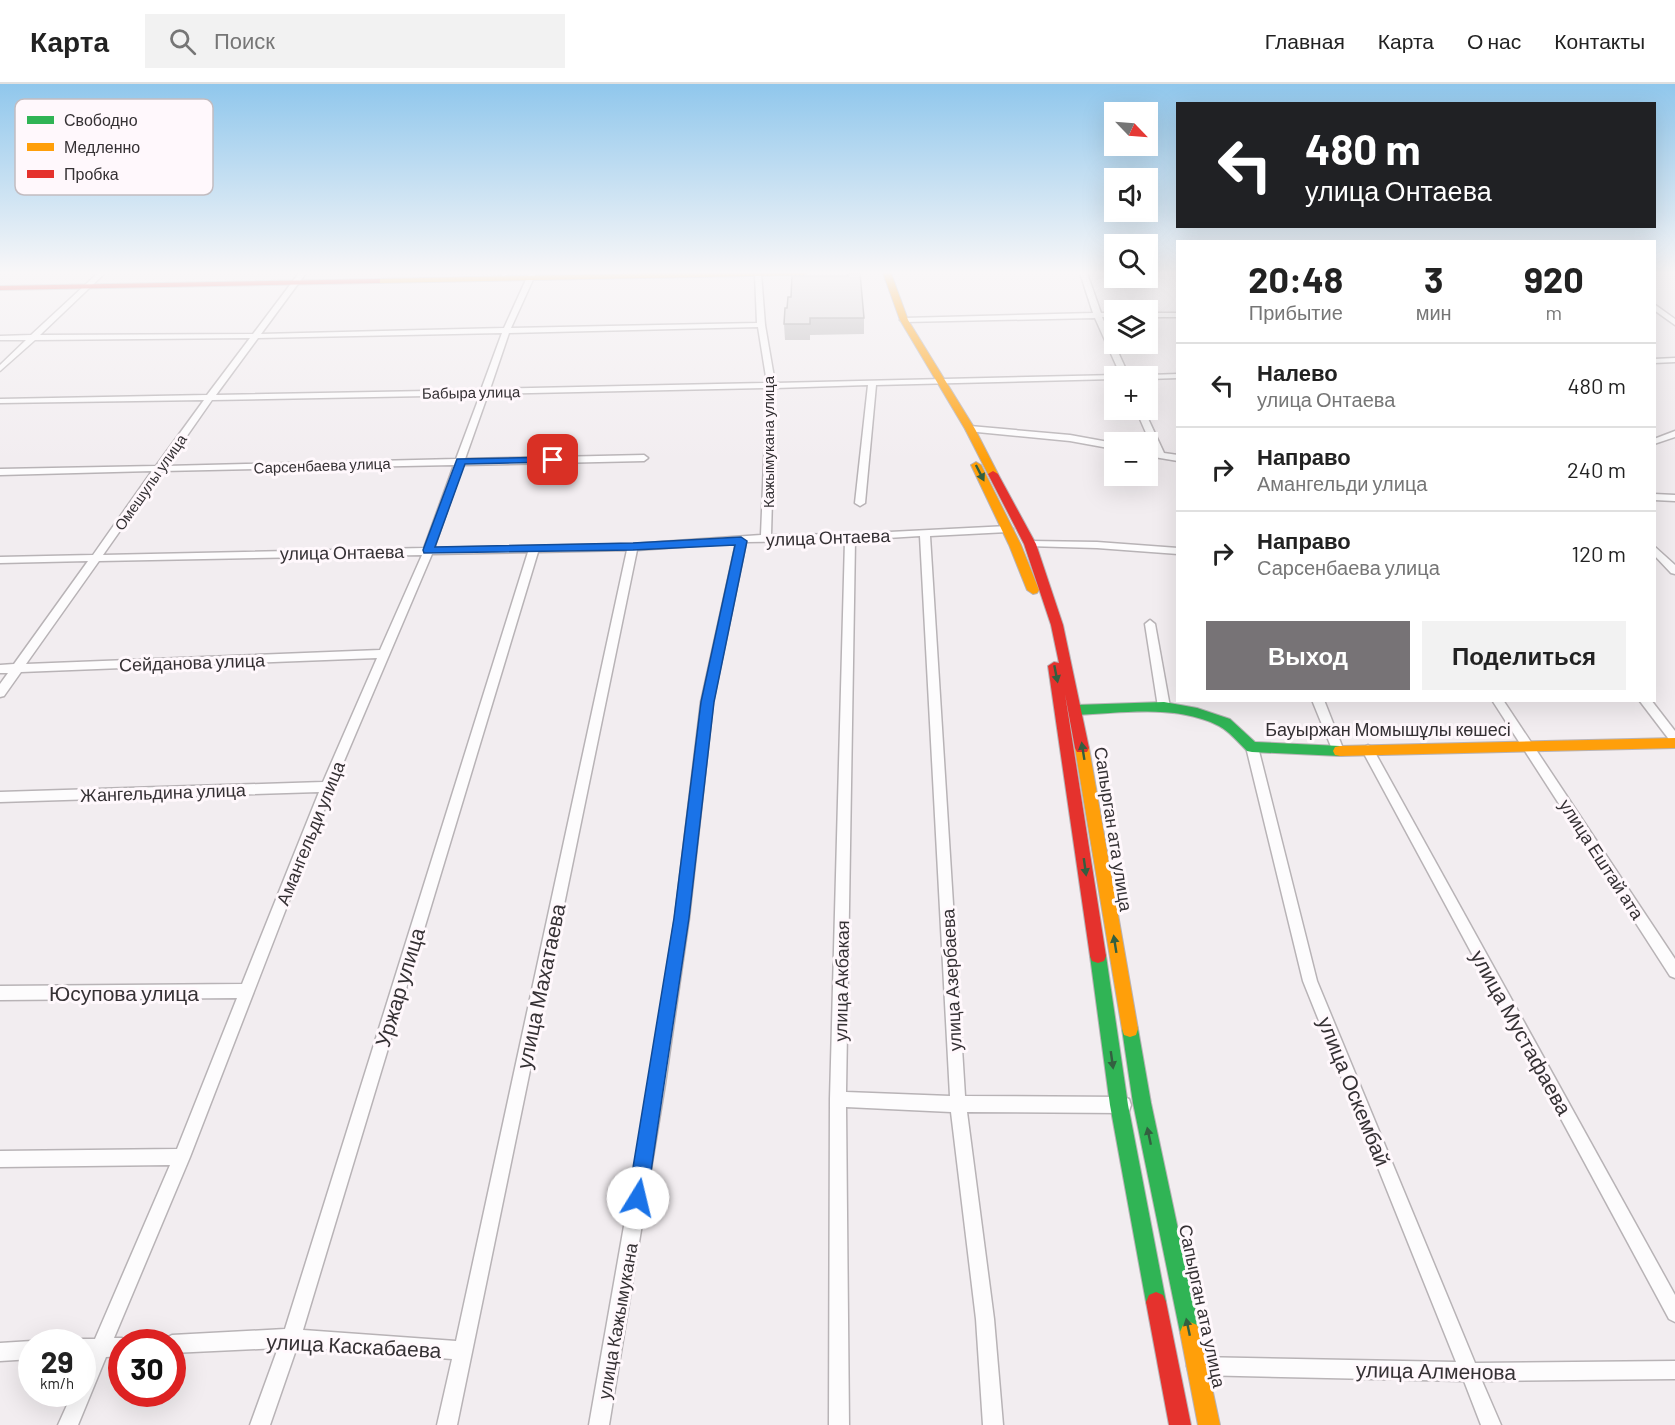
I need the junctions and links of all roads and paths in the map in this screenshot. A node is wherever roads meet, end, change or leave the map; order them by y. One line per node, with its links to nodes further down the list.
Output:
1 (255, 336): 2 (street); 8 (street); 21 (street, Омешулы улица)
2 (270, 336)
3 (505, 336): 20 (street, Амангельди улица)
4 (763, 336): 18 (street, Кажымукана улица)
5 (905, 336): 17 (main road, Сапырган ата улица)
6 (912, 336): 17 (main road, Сапырган ата улица)
7 (1107, 336): 12 (street)
8 (33, 337): 9 (street); 13 (street)
9 (0, 338)
10 (1675, 360): 11 (street)
11 (1656, 361)
12 (1120, 366)
13 (0, 369)
14 (1176, 376): 16 (street)
15 (1104, 377): 17 (street, Бабыра улица)
16 (1158, 377)
17 (935, 381): 19 (street, Бабыра улица); 24 (main road, Сапырган ата улица); 38 (main road, Сапырган ата улица, one-way to 38)
18 (771, 384): 19 (street, Бабыра улица); 20 (street, Бабыра улица); 41 (street, Кажымукана улица)
19 (872, 384): 37 (street)
20 (486, 392): 21 (street, Бабыра улица); 32 (street, Амангельди улица)
21 (209, 398): 22 (street, Бабыра улица); 33 (street, Омешулы улица)
22 (0, 401)
23 (1145, 420): 29 (street)
24 (970, 429): 27 (street); 43 (main road, Сапырган ата улица)
25 (1675, 434): 26 (street)
26 (1656, 441)
27 (1104, 445)
28 (1158, 455): 29 (street)
29 (1161, 456): 31 (street)
30 (644, 458): 32 (street, Сарсенбаева улица)
31 (1176, 458)
32 (461, 461): 33 (street, Сарсенбаева улица); 46 (street, Амангельди улица)
33 (159, 469): 34 (street, Сарсенбаева улица); 49 (street, Омешулы улица)
34 (0, 472)
35 (1656, 497): 36 (street)
36 (1675, 498)
37 (860, 503)
38 (1008, 529): 39 (street, улица Онтаева); 75 (main road, Сапырган ата улица, one-way to 75)
39 (925, 534): 40 (street, улица Онтаева); 74 (street, улица Азербаева)
40 (850, 537): 41 (street, улица Онтаева); 72 (street, улица Акбакая)
41 (766, 538): 42 (street, улица Онтаева)
42 (741, 541): 44 (street, улица Онтаева); 95 (street, улица Кажымукана)
43 (1030, 544): 47 (street); 61 (main road, Сапырган ата улица)
44 (633, 547): 45 (street, улица Онтаева); 85 (street, улица Махатаева)
45 (534, 549): 46 (street, улица Онтаева); 79 (street, Уржар улица)
46 (428, 550): 49 (street, улица Онтаева); 53 (street, Амангельди улица)
47 (1176, 551)
48 (1656, 551): 51 (street)
49 (97, 557): 50 (street, улица Онтаева); 55 (street, Омешулы улица)
50 (0, 560)
51 (1675, 571)
52 (1150, 624): 60 (street)
53 (384, 654): 55 (street, Сейданова улица); 67 (street, Амангельди улица)
54 (0, 669): 55 (street, Сейданова улица)
55 (17, 669): 56 (street, Омешулы улица)
56 (0, 693)
57 (1319, 702): 66 (street)
58 (1498, 702): 63 (street, улица Ештай ата)
59 (1646, 702): 62 (street)
60 (1164, 707): 61 (main road, Бауыржан Момышұлы көшесі); 64 (main road, Бауыржан Момышұлы көшесі)
61 (1076, 710): 73 (main road, Сапырган ата улица, one-way to 61)
62 (1675, 741): 63 (main road, Бауыржан Момышұлы көшесі)
63 (1529, 746): 65 (main road, Бауыржан Момышұлы көшесі); 69 (street, улица Ештай ата)
64 (1251, 747): 66 (main road, Бауыржан Момышұлы көшесі); 90 (street, улица Оскембай)
65 (1368, 750): 66 (main road, Бауыржан Момышұлы көшесі); 78 (street, улица Мустафаева)
66 (1338, 751)
67 (327, 787): 68 (street, Жангельдина улица); 70 (street, Амангельди улица)
68 (0, 797)
69 (1675, 971)
70 (247, 991): 71 (street, Юсупова улица); 76 (street, Амангельди улица)
71 (0, 993)
72 (838, 1099): 74 (street); 96 (street, улица Акбакая)
73 (1142, 1103): 75 (street); 88 (main road, Сапырган ата улица, one-way to 73)
74 (958, 1104): 75 (street); 97 (street, улица Азербаева)
75 (1119, 1105): 98 (main road, Сапырган ата улица)
76 (182, 1157): 77 (street); 82 (street, Амангельди улица)
77 (0, 1159)
78 (1675, 1313)
79 (291, 1338): 80 (street, улица Каскабаева); 85 (street, улица Каскабаева); 93 (street, Уржар улица)
80 (186, 1343)
81 (96, 1348): 82 (street)
82 (102, 1348): 83 (street); 87 (street, Амангельди улица)
83 (108, 1348)
84 (18, 1351): 86 (street)
85 (463, 1351): 94 (street, улица Махатаева)
86 (0, 1352)
87 (96, 1361)
88 (1196, 1366): 90 (street, улица Алменова); 99 (main road, Сапырган ата улица)
89 (1675, 1370): 90 (street, улица Алменова)
90 (1471, 1372): 100 (street, улица Оскембай)
91 (76, 1407): 92 (street, Амангельди улица)
92 (68, 1425)
93 (260, 1425)
94 (447, 1425)
95 (599, 1425)
96 (839, 1425)
97 (993, 1425)
98 (1180, 1425)
99 (1209, 1425)
100 (1491, 1425)

